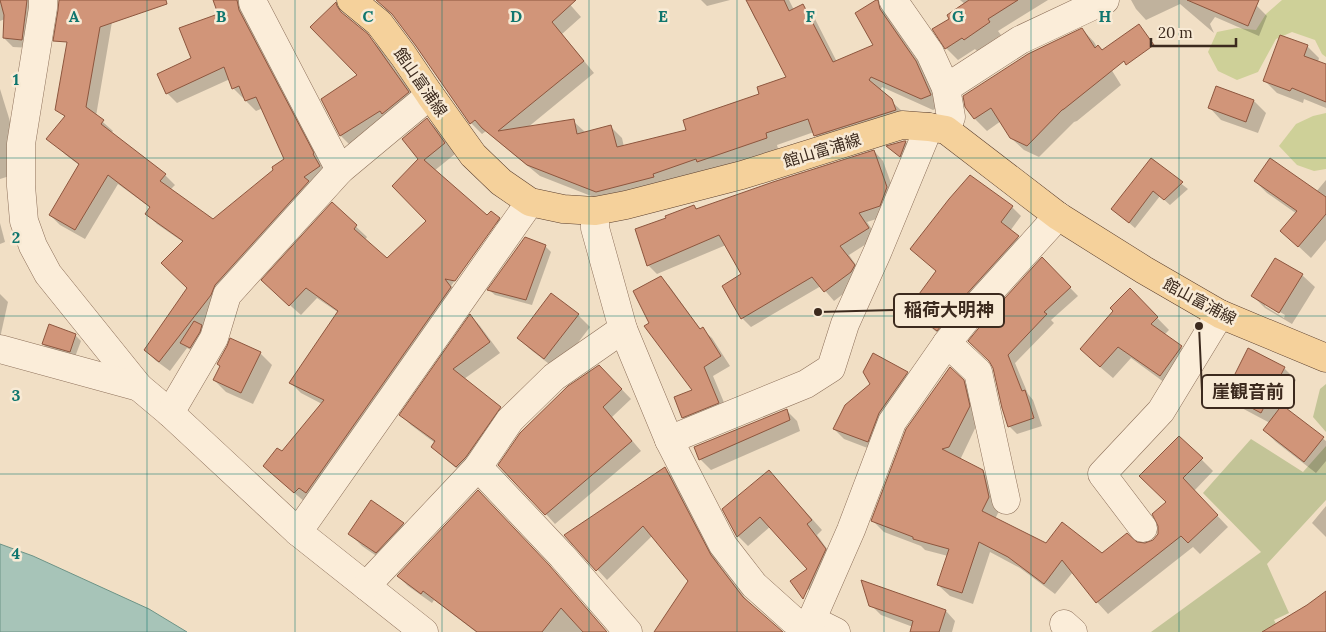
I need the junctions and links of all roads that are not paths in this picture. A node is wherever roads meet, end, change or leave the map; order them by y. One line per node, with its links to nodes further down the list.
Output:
1 (43, 0): 18 (street)
2 (254, 0): 9 (street)
3 (353, 0): 7 (main road, 館山富浦線)
4 (893, 0): 6 (street)
5 (1105, 0): 6 (street)
6 (946, 88): 8 (street)
7 (430, 95): 9 (street); 10 (main road, 館山富浦線)
8 (937, 129): 11 (main road, 館山富浦線); 12 (main road, 館山富浦線); 20 (street)
9 (340, 170): 19 (street)
10 (530, 202): 11 (main road, 館山富浦線); 24 (street)
11 (595, 211): 14 (street)
12 (1058, 216): 13 (main road, 館山富浦線); 15 (street)
13 (1220, 314): 17 (main road, 館山富浦線); 23 (street)
14 (623, 329): 20 (street); 21 (street)
15 (947, 343): 22 (street); 26 (street)
16 (0, 349): 18 (street)
17 (1326, 358)
18 (138, 386): 19 (street)
19 (170, 413): 24 (street)
20 (670, 440): 26 (street)
21 (478, 467): 25 (street); 28 (street)
22 (1006, 500)
23 (1143, 528)
24 (298, 532): 25 (street)
25 (366, 586): 27 (street)
26 (807, 629): 29 (street)
27 (424, 632)
28 (628, 632)
29 (836, 632)

